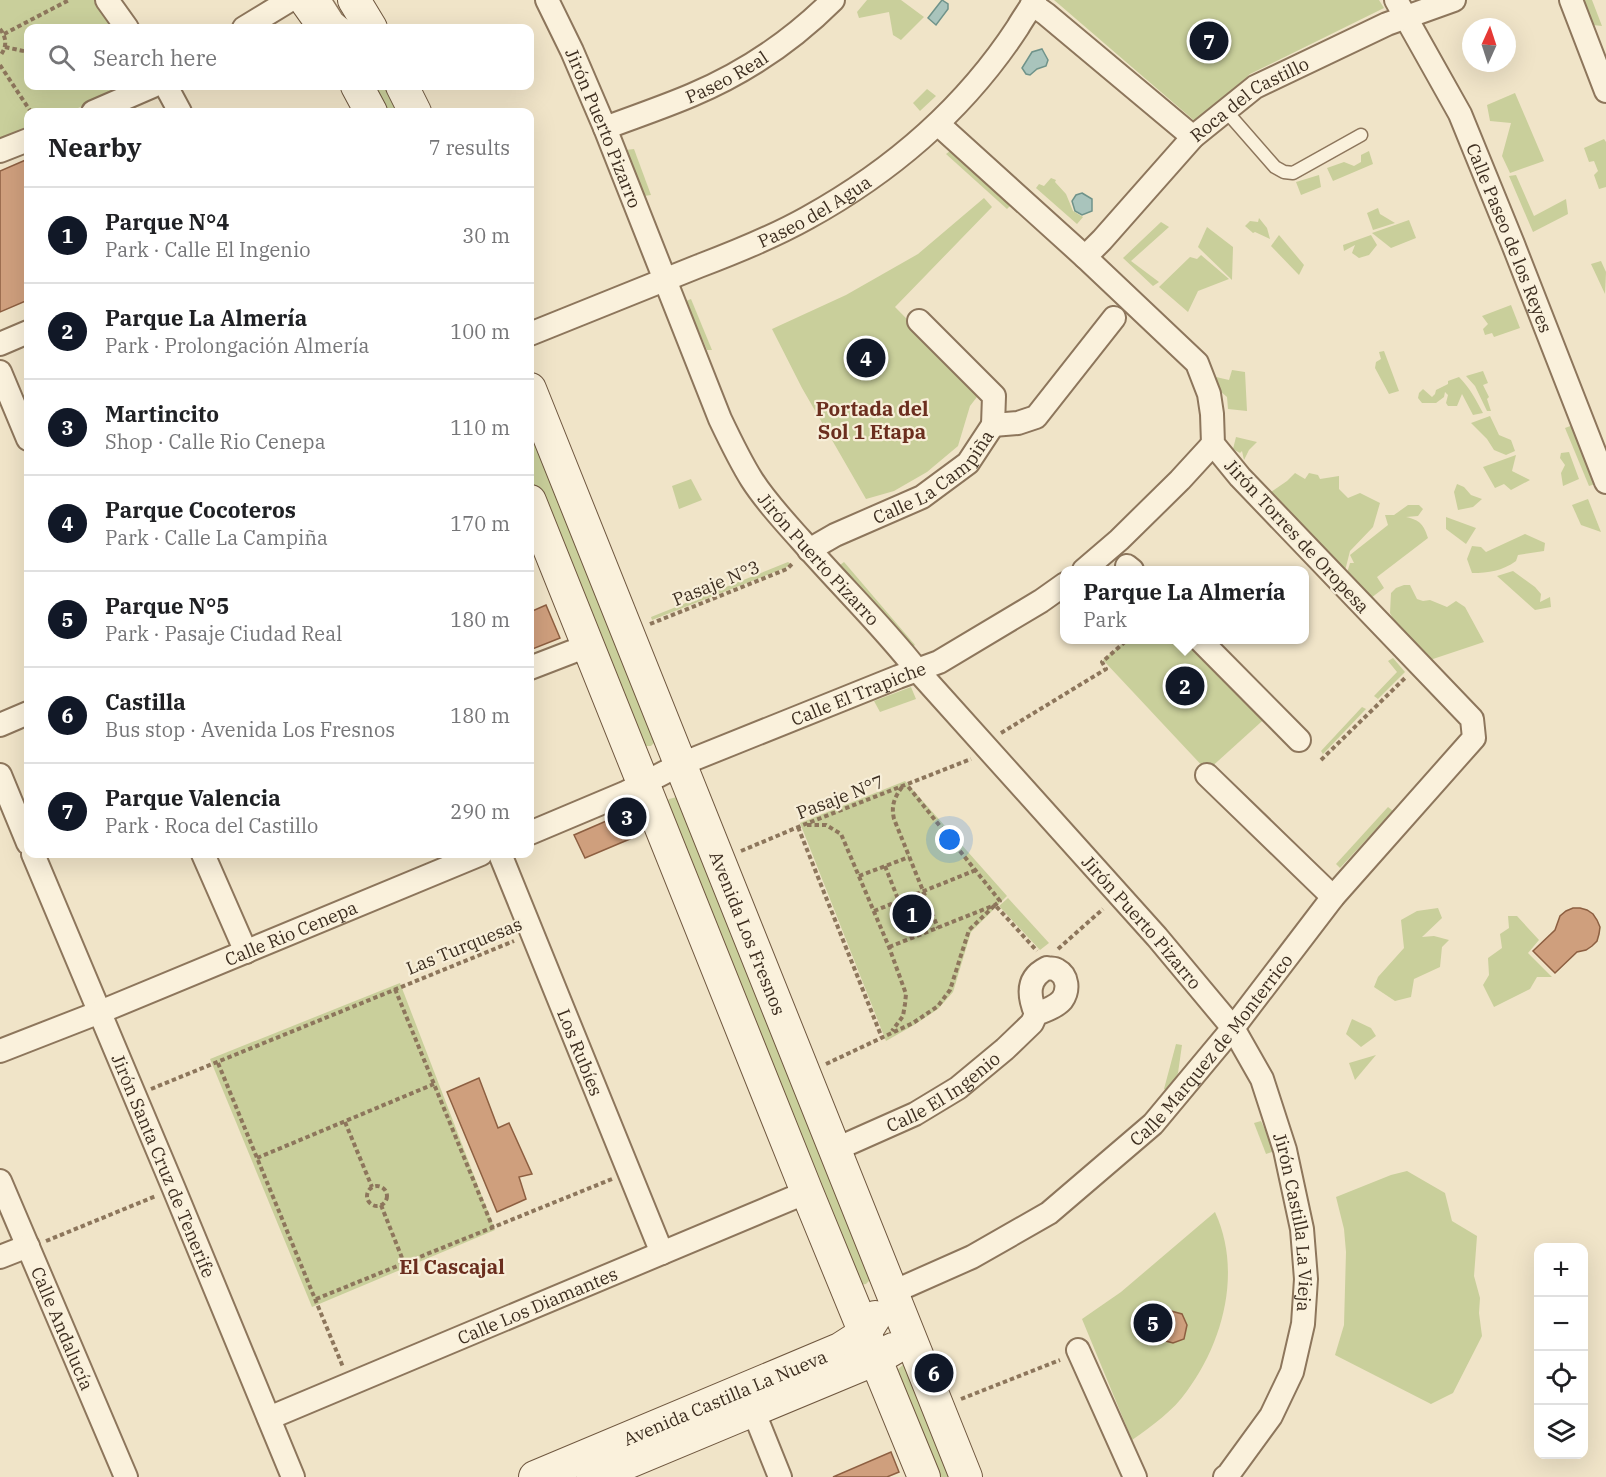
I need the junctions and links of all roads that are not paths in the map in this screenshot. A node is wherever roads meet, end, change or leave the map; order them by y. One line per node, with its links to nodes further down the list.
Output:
1 (107, 0): 12 (street)
2 (290, 0): 13 (street)
3 (305, 0): 14 (main road)
4 (325, 0): 15 (lane)
5 (354, 0): 16 (main road)
6 (547, 0): 28 (street, Jirón Puerto Pizarro)
7 (833, 0): 28 (street, Paseo Real)
8 (1454, 0): 11 (street, Roca del Castillo)
9 (1571, 0): 21 (street)
10 (1034, 2): 27 (street, Paseo del Agua); 30 (street)
11 (1400, 8): 26 (street, Roca del Castillo); 45 (street, Calle Paseo de los Reyes)
12 (124, 24)
13 (251, 24)
14 (321, 24)
15 (343, 24)
16 (369, 24)
17 (144, 90): 22 (street)
18 (168, 90): 23 (street)
19 (359, 90): 24 (main road)
20 (404, 90): 25 (main road)
21 (1606, 91)
22 (102, 108)
23 (178, 108)
24 (369, 108)
25 (413, 108)
26 (1226, 111): 29 (lane); 30 (street, Roca del Castillo)
27 (938, 123): 33 (street, Jirón Torres de Oropesa); 34 (street, Paseo del Agua)
28 (605, 128): 34 (street, Jirón Puerto Pizarro)
29 (1361, 135)
30 (1193, 137): 33 (street, Roca del Castillo)
31 (24, 142): 32 (street)
32 (0, 151)
33 (1085, 257): 44 (street, Jirón Torres de Oropesa)
34 (665, 280): 37 (street, Paseo del Agua); 47 (street, Jirón Puerto Pizarro)
35 (1114, 318): 42 (street, Calle La Campiña)
36 (919, 321): 42 (street)
37 (534, 331)
38 (24, 334): 39 (street)
39 (0, 344)
40 (0, 372): 43 (street)
41 (534, 399): 58 (main road, Avenida Los Fresnos)
42 (993, 424): 47 (street, Calle La Campiña)
43 (24, 429)
44 (1213, 444): 48 (street); 56 (street, Jirón Torres de Oropesa)
45 (1606, 482)
46 (534, 511): 51 (main road)
47 (809, 550): 53 (street, Jirón Puerto Pizarro)
48 (1089, 566)
49 (1060, 588): 53 (street, Calle El Trapiche)
50 (1205, 644): 57 (street)
51 (587, 646): 52 (street); 61 (main road)
52 (534, 666)
53 (917, 670): 58 (street, Calle El Trapiche); 72 (street, Jirón Puerto Pizarro)
54 (24, 715): 55 (street)
55 (0, 725)
56 (1474, 738): 68 (street, Calle Marquez de Monterrico)
57 (1299, 740)
58 (679, 765): 61 (street, Calle El Trapiche); 74 (main road, Avenida Los Fresnos)
59 (0, 775): 63 (street)
60 (1207, 775): 68 (street)
61 (643, 784): 62 (street); 76 (main road)
62 (534, 831)
63 (24, 833)
64 (35, 858): 70 (street, Jirón Santa Cruz de Tenerife)
65 (205, 858): 69 (street)
66 (470, 858): 69 (street, Calle Rio Cenepa)
67 (502, 858): 78 (street, Los Rubíes)
68 (1333, 897): 72 (street, Calle Marquez de Monterrico)
69 (246, 952): 70 (street, Calle Rio Cenepa)
70 (100, 1012): 73 (street); 85 (street, Jirón Santa Cruz de Tenerife)
71 (1036, 1014): 74 (street, Calle El Ingenio)
72 (1233, 1028): 80 (street, Calle Marquez de Monterrico); 86 (street, Jirón Castilla La Vieja)
73 (0, 1051)
74 (834, 1150): 80 (main road, Avenida Los Fresnos)
75 (0, 1181): 77 (street, Calle Andalucía)
76 (807, 1192): 78 (street, Calle Los Diamantes); 82 (main road)
77 (28, 1246): 79 (street); 87 (street, Calle Andalucía)
78 (662, 1253): 85 (street, Calle Los Diamantes)
79 (0, 1257)
80 (893, 1292): 81 (main road, Avenida Los Fresnos); 82 (main road)
81 (905, 1325): 82 (main road, Avenida Castilla La Nueva); 93 (main road, Avenida Los Fresnos)
82 (871, 1346): 84 (main road, Avenida Castilla La Nueva); 89 (main road, Avenida Castilla La Nueva); 92 (main road)
83 (1071, 1354): 94 (street)
84 (753, 1410): 90 (main road, Avenida Castilla La Nueva); 91 (street)
85 (268, 1418): 88 (street, Jirón Santa Cruz de Tenerife)
86 (1227, 1476)
87 (125, 1477)
88 (292, 1477)
89 (535, 1477)
90 (593, 1477)
91 (780, 1477)
92 (924, 1477)
93 (966, 1477)
94 (1135, 1477)

